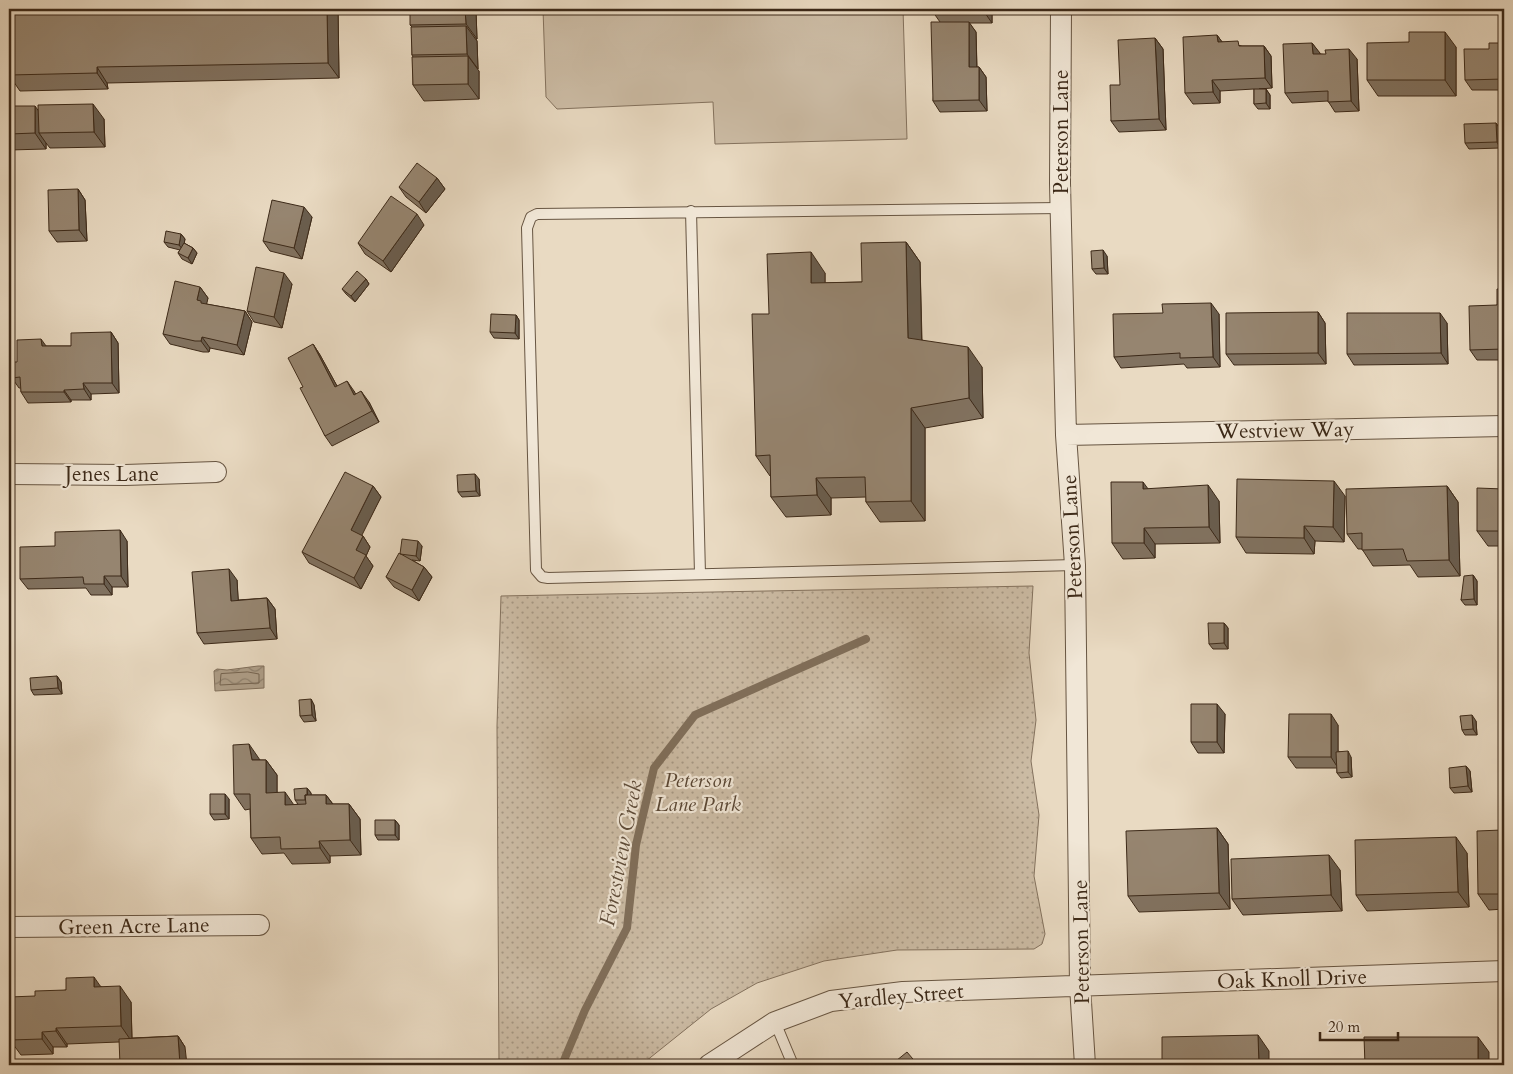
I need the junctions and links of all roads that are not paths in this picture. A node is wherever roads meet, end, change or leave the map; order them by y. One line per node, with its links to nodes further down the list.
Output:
1 (1061, 9): 2 (street, Peterson Lane)
2 (1060, 208): 3 (lane); 5 (street, Peterson Lane)
3 (691, 211): 9 (lane); 9 (lane)
4 (1504, 426): 5 (street, Westview Way)
5 (1066, 435): 8 (street, Peterson Lane)
6 (216, 472): 7 (street, Jenes Lane)
7 (9, 474)
8 (1075, 565): 9 (lane); 13 (street, Peterson Lane)
9 (700, 574)
10 (259, 925): 11 (street, Green Acre Lane)
11 (9, 927)
12 (1504, 971): 13 (street, Oak Knoll Drive)
13 (1080, 986): 14 (street, Yardley Street); 17 (street, Peterson Lane)
14 (775, 1022): 15 (street, Yardley Street); 16 (lane)
15 (709, 1065)
16 (793, 1065)
17 (1085, 1065)

